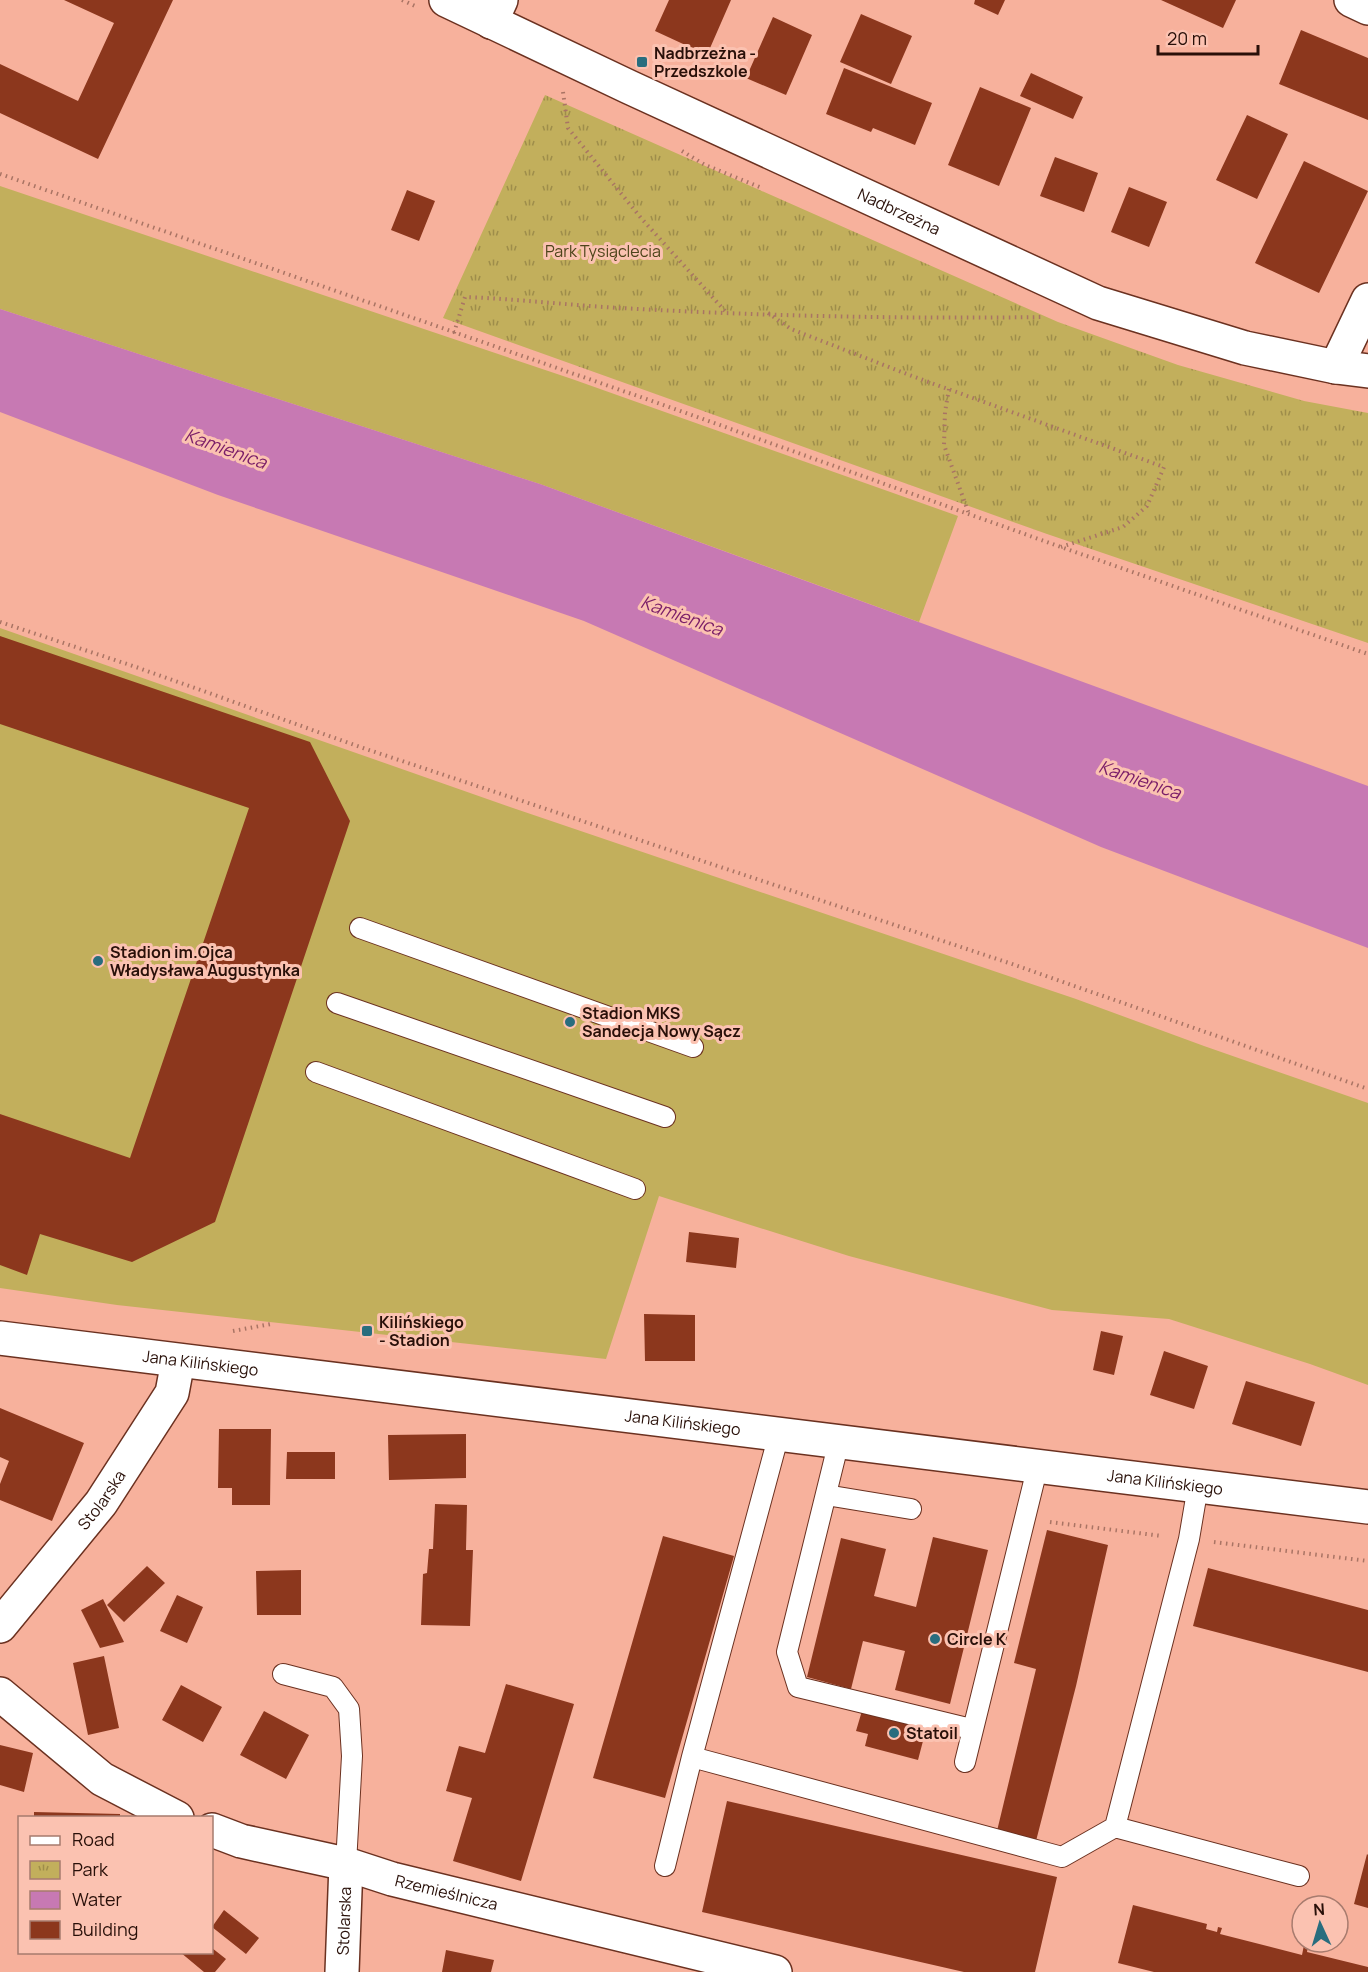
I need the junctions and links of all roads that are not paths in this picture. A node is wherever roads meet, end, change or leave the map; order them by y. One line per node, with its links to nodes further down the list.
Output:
1 (446, 0): 4 (street, Nadbrzeżna)
2 (1351, 0): 3 (street)
3 (1368, 8)
4 (496, 11): 6 (street, Nadbrzeżna)
5 (1368, 300): 6 (street)
6 (1336, 367): 7 (street, Nadbrzeżna)
7 (1368, 371)
8 (360, 928): 10 (lane)
9 (337, 1003): 12 (lane)
10 (693, 1047)
11 (316, 1072): 13 (lane)
12 (665, 1117)
13 (635, 1189)
14 (0, 1338): 15 (street, Jana Kilińskiego)
15 (177, 1360): 16 (street, Jana Kilińskiego); 23 (street, Stolarska)
16 (779, 1434): 17 (street, Jana Kilińskiego); 27 (lane)
17 (839, 1441): 18 (street, Jana Kilińskiego); 20 (lane)
18 (1038, 1465): 19 (street, Jana Kilińskiego); 26 (lane)
19 (1198, 1486): 21 (street, Jana Kilińskiego); 30 (lane)
20 (826, 1495): 22 (lane); 26 (lane)
21 (1368, 1507)
22 (911, 1509)
23 (0, 1626)
24 (283, 1674): 32 (lane)
25 (0, 1694): 29 (street)
26 (971, 1729): 28 (lane)
27 (692, 1757): 30 (lane); 33 (lane)
28 (965, 1762)
29 (173, 1816)
30 (1115, 1827): 34 (lane)
31 (213, 1830): 32 (street, Stolarska)
32 (346, 1864): 35 (street, Stolarska); 36 (street, Rzemieślnicza)
33 (665, 1866)
34 (1299, 1876)
35 (342, 1972)
36 (775, 1972)

